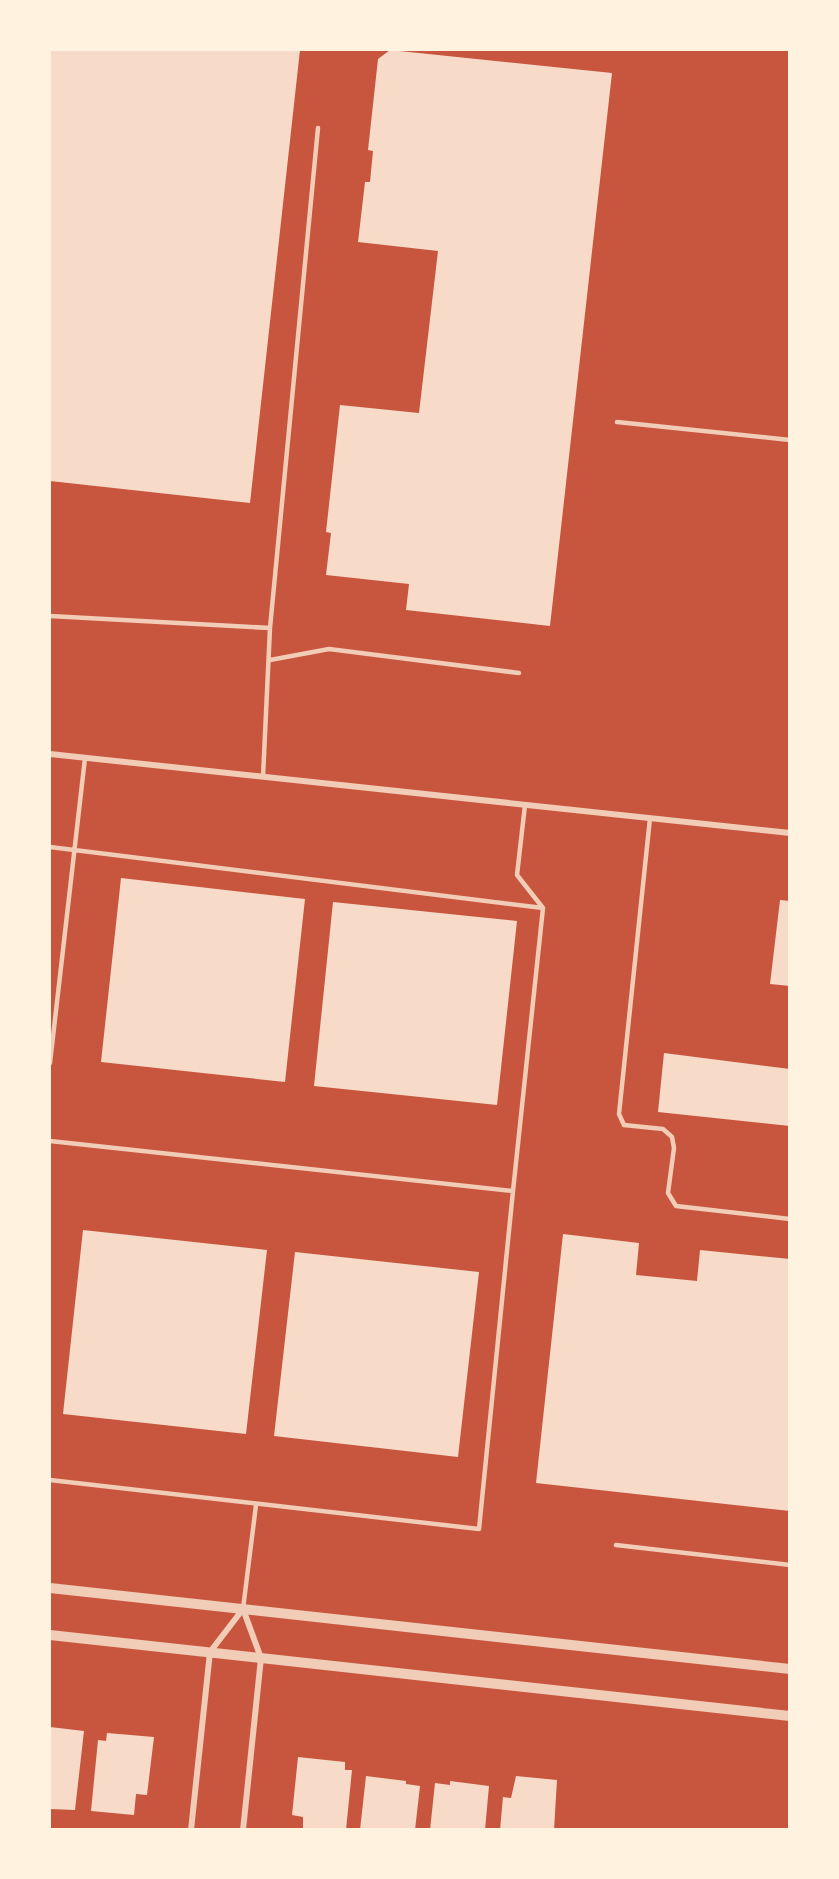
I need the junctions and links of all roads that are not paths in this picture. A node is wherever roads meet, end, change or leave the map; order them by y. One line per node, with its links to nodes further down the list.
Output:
1 (318, 128): 5 (lane)
2 (617, 422): 3 (lane)
3 (789, 441)
4 (50, 616): 5 (lane)
5 (270, 628): 6 (lane)
6 (270, 660): 7 (lane); 10 (lane)
7 (519, 673)
8 (50, 754): 9 (street)
9 (85, 758): 10 (street); 15 (lane)
10 (263, 777): 11 (street)
11 (525, 805): 12 (street); 16 (lane)
12 (650, 818): 13 (street); 20 (lane)
13 (789, 833)
14 (50, 847): 15 (lane)
15 (74, 850): 16 (lane); 17 (lane)
16 (543, 908): 19 (lane)
17 (50, 1063)
18 (50, 1141): 19 (lane)
19 (513, 1191): 22 (lane)
20 (789, 1219)
21 (50, 1480): 22 (lane)
22 (256, 1505): 26 (lane)
23 (616, 1545): 24 (lane)
24 (789, 1565)
25 (50, 1588): 26 (street)
26 (243, 1610): 28 (street); 29 (street); 30 (street)
27 (50, 1635): 28 (street)
28 (210, 1652): 29 (street); 32 (street)
29 (261, 1658): 31 (street); 33 (street)
30 (789, 1669)
31 (789, 1716)
32 (191, 1830)
33 (243, 1830)

